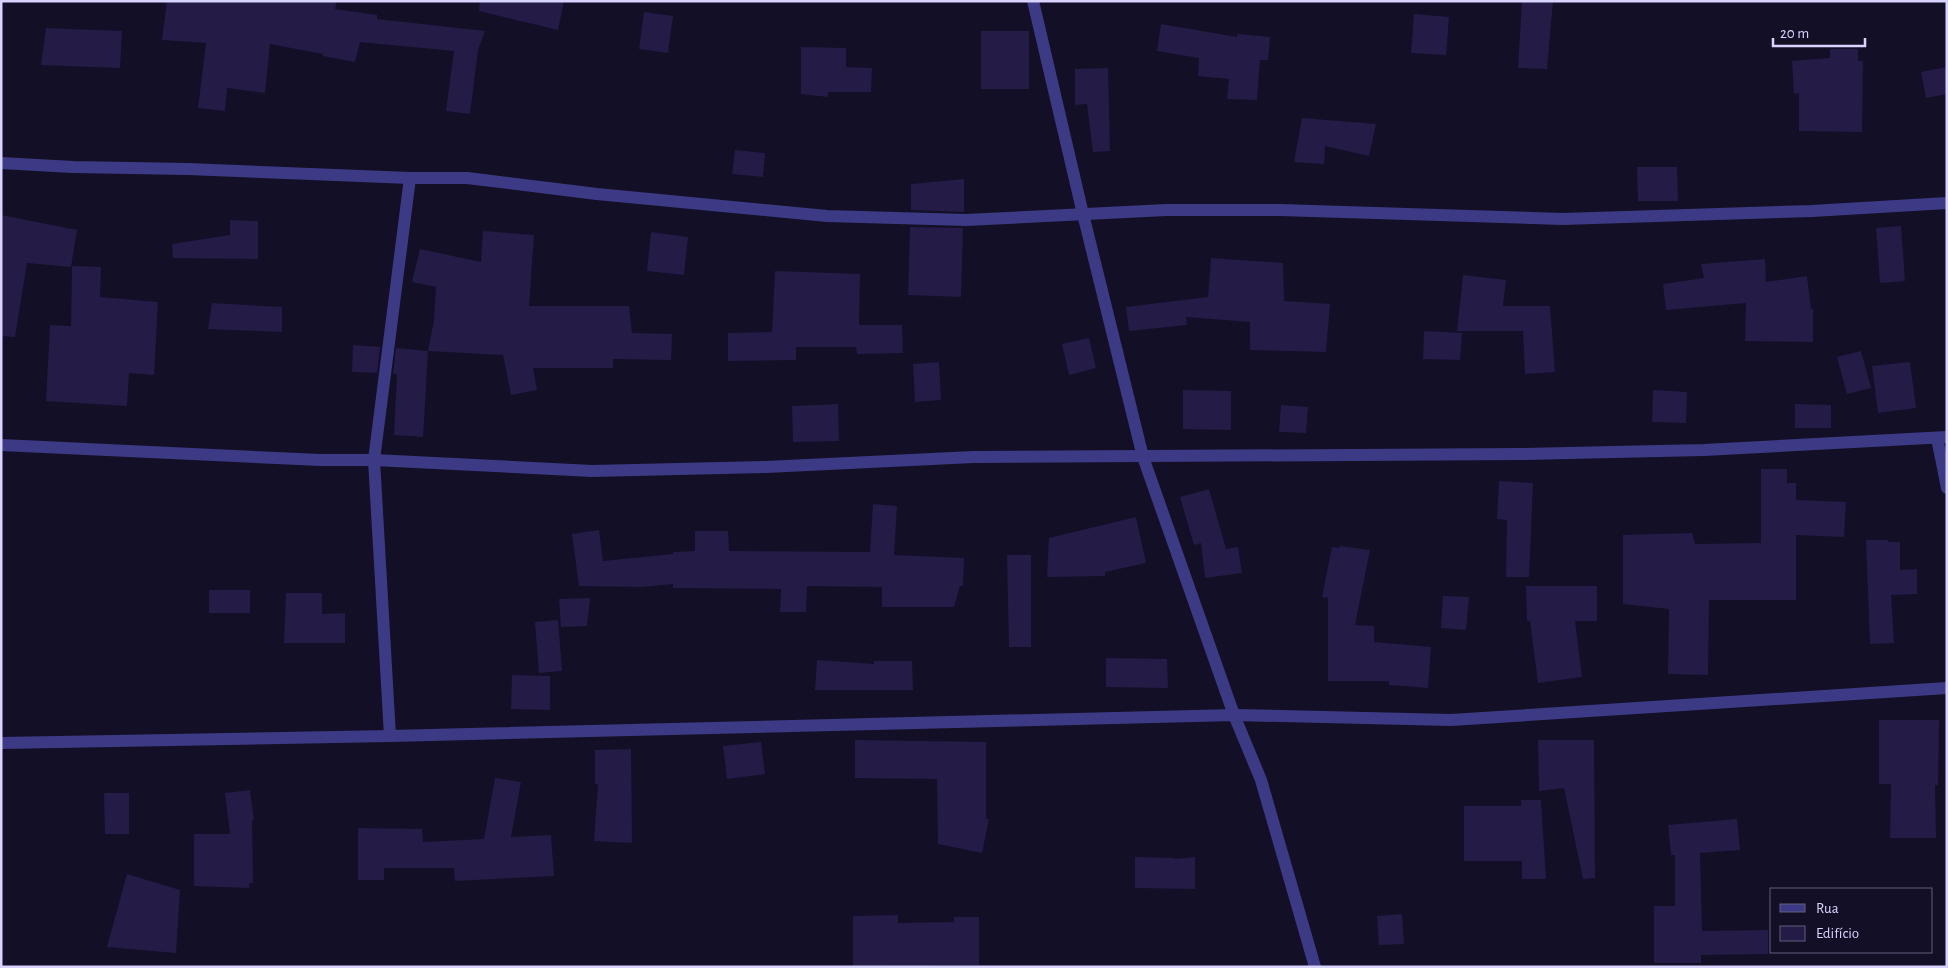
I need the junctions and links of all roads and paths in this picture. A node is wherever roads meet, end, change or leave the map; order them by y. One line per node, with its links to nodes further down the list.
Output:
1 (1033, 1): 5 (street)
2 (1, 163): 3 (street)
3 (410, 178): 5 (street); 9 (street)
4 (1947, 203): 5 (street)
5 (1083, 214): 8 (street)
6 (1942, 437): 8 (street); 10 (street)
7 (1, 445): 9 (street)
8 (1143, 457): 9 (street); 12 (street)
9 (374, 460): 13 (street)
10 (1947, 488)
11 (1947, 688): 12 (street)
12 (1234, 715): 13 (street); 15 (street)
13 (390, 736): 14 (street)
14 (1, 742)
15 (1315, 967)

